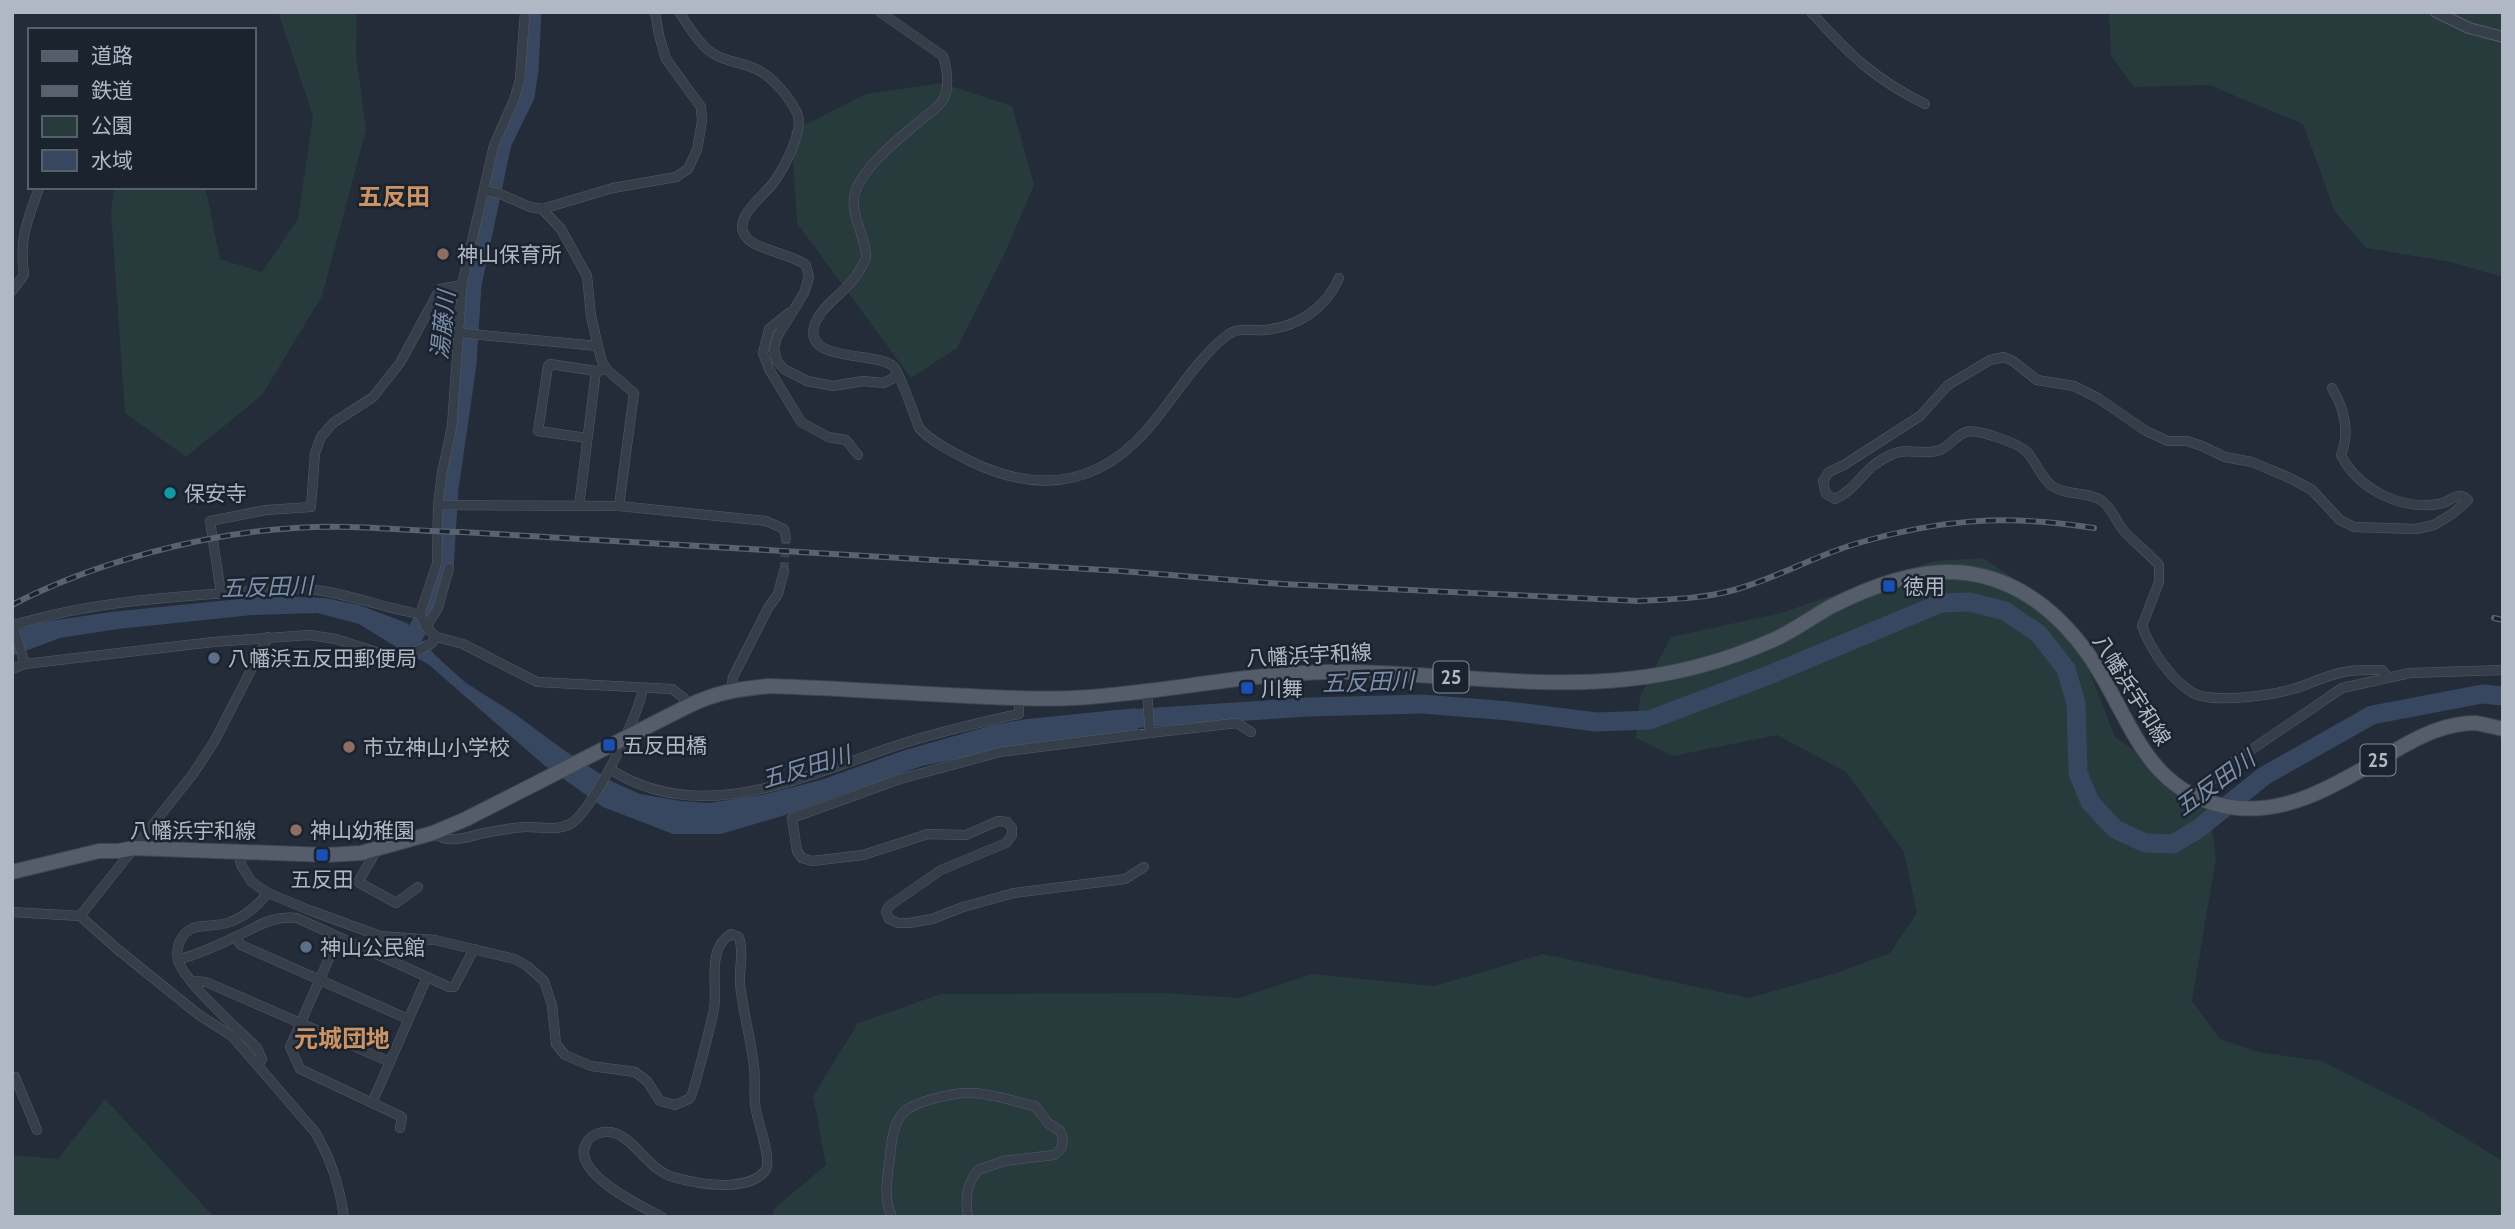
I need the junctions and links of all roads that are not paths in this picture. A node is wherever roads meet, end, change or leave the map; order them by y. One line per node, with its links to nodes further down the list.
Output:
1 (525, 12): 10 (street)
2 (655, 12): 11 (street)
3 (679, 12): 15 (street)
4 (880, 12): 19 (street)
5 (1811, 12): 8 (street)
6 (2436, 12): 7 (street)
7 (2503, 37)
8 (1925, 104)
9 (38, 189): 14 (street)
10 (491, 192): 11 (street); 13 (street)
11 (542, 209): 17 (street)
12 (1339, 278): 19 (street)
13 (462, 285): 16 (street); 29 (street)
14 (12, 291)
15 (793, 310): 19 (street); 22 (street)
16 (466, 334): 17 (street); 23 (street)
17 (598, 346): 18 (street)
18 (601, 370): 21 (street); 21 (street); 25 (street)
19 (897, 376)
20 (2332, 388): 37 (street)
21 (587, 438): 24 (street)
22 (858, 455)
23 (445, 505): 24 (street); 30 (street)
24 (579, 506): 25 (street)
25 (619, 506): 26 (street)
26 (786, 538)
27 (449, 568): 30 (street)
28 (784, 571): 39 (street)
29 (221, 593): 30 (street); 31 (street)
30 (423, 621): 33 (street)
31 (13, 626): 34 (street)
32 (268, 637): 33 (street); 34 (street); 50 (street)
33 (434, 640): 38 (street)
34 (24, 660): 35 (street)
35 (12, 669)
36 (2503, 670): 37 (street)
37 (2387, 676): 48 (street)
38 (643, 688): 42 (street); 46 (street)
39 (731, 690): 41 (main road, 八幡浜宇和線 / 25); 42 (main road, 八幡浜宇和線 / 25)
40 (1148, 697): 41 (main road, 八幡浜宇和線 / 25); 44 (street); 48 (main road, 八幡浜宇和線 / 25)
41 (1019, 698): 47 (street)
42 (688, 706): 46 (main road, 八幡浜宇和線 / 25)
43 (2503, 729): 48 (main road, 八幡浜宇和線 / 25)
44 (1150, 731): 45 (street); 53 (street)
45 (1251, 732)
46 (625, 737): 47 (street); 49 (main road, 八幡浜宇和線 / 25)
47 (608, 771): 49 (street)
48 (2204, 800)
49 (433, 833): 52 (main road, 八幡浜宇和線 / 25)
50 (134, 848): 51 (main road, 八幡浜宇和線 / 25); 54 (main road, 八幡浜宇和線 / 25); 58 (street)
51 (237, 850): 52 (main road, 八幡浜宇和線 / 25); 56 (street)
52 (376, 851): 55 (street)
53 (1144, 867)
54 (12, 872)
55 (418, 887)
56 (268, 893): 61 (street); 62 (street)
57 (12, 912): 58 (street)
58 (79, 916): 69 (street)
59 (235, 937): 60 (street); 62 (street); 64 (street)
60 (338, 938): 63 (street); 64 (street)
61 (474, 949): 63 (street); 75 (street)
62 (178, 960): 65 (street)
63 (427, 977): 66 (street)
64 (319, 980): 66 (street); 67 (street)
65 (191, 981): 67 (street); 69 (street)
66 (408, 1019): 68 (street)
67 (301, 1023): 68 (street); 71 (street)
68 (390, 1062): 71 (street)
69 (258, 1066): 74 (street)
70 (12, 1077): 73 (street)
71 (372, 1103): 72 (street)
72 (400, 1128)
73 (37, 1130)
74 (344, 1217)
75 (662, 1217)
76 (891, 1217): 77 (street)
77 (968, 1217)

